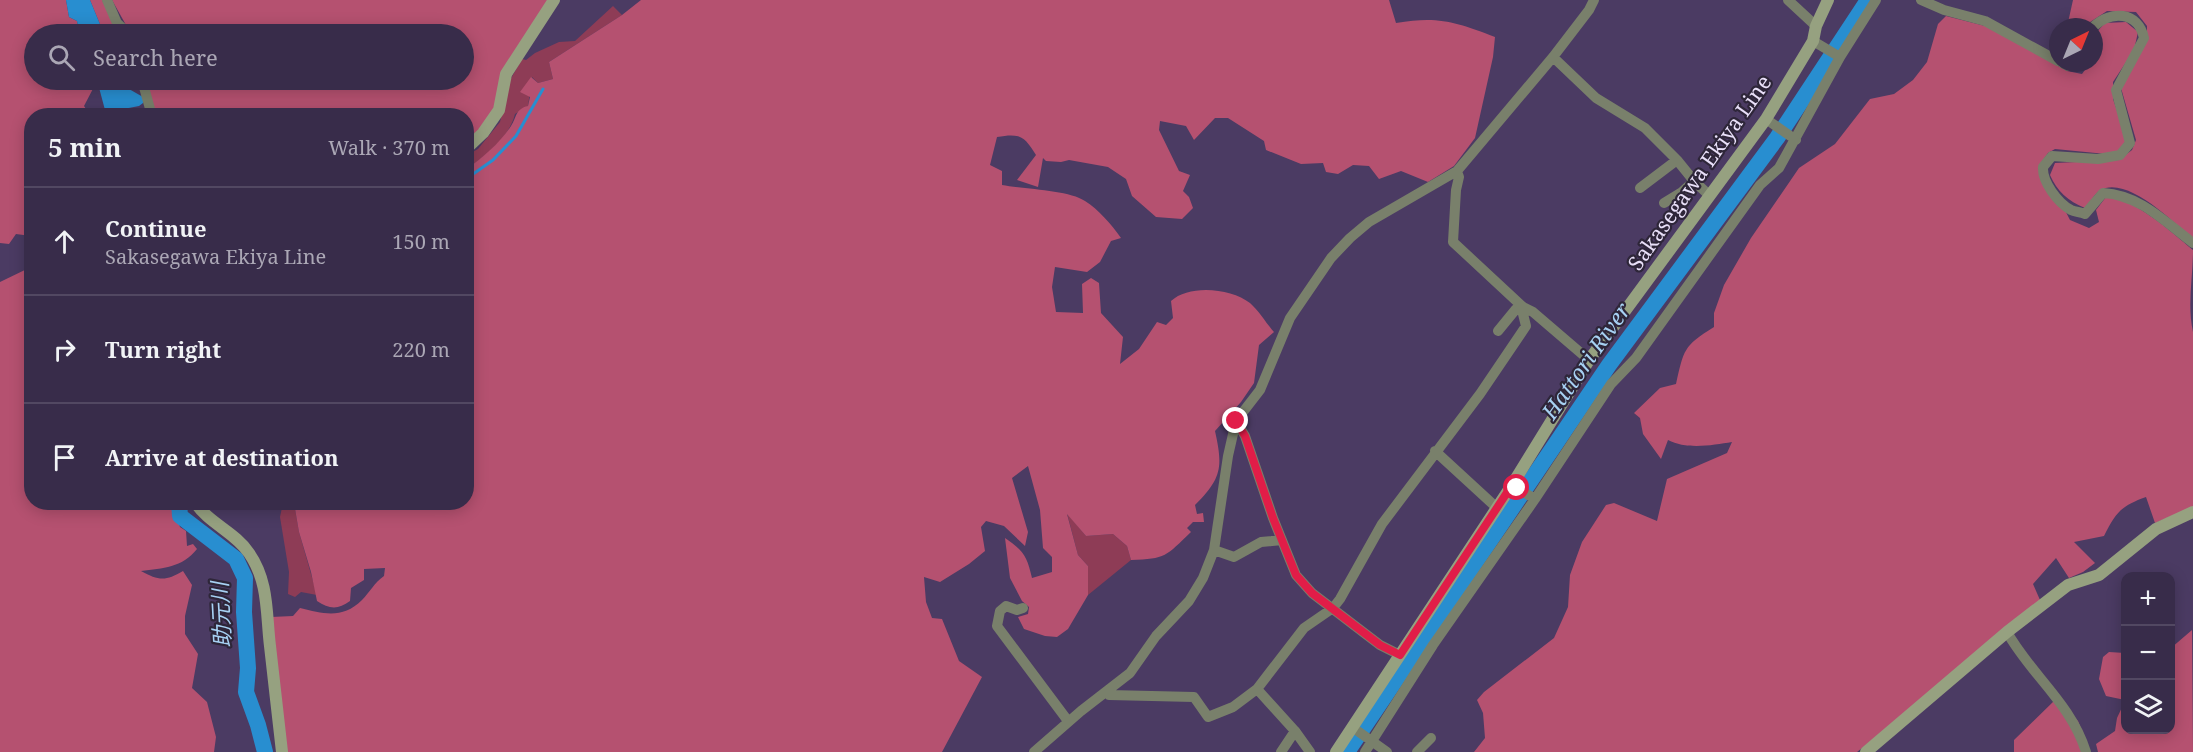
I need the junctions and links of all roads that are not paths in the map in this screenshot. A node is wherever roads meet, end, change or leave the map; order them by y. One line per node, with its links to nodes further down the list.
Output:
1 (107, 0): 9 (street)
2 (554, 0): 19 (main road)
3 (1594, 0): 14 (street)
4 (1788, 0): 10 (street)
5 (1828, 0): 10 (main road, Sakasegawa Ekiya Line)
6 (1876, 0): 12 (street)
7 (1921, 0): 13 (street)
8 (2103, 19): 26 (street)
9 (118, 24)
10 (1816, 26): 11 (main road, Sakasegawa Ekiya Line)
11 (1818, 44): 12 (street); 17 (main road, Sakasegawa Ekiya Line)
12 (1839, 56): 18 (street)
13 (2049, 56)
14 (1553, 57): 20 (street); 21 (street)
15 (145, 90): 16 (street)
16 (150, 108)
17 (1768, 121): 18 (street); 24 (main road, Sakasegawa Ekiya Line)
18 (1793, 139): 33 (street)
19 (474, 141)
20 (1677, 160): 22 (street); 23 (street)
21 (1457, 171): 27 (street); 30 (street)
22 (1694, 182): 24 (street); 25 (street)
23 (1640, 188)
24 (1710, 196): 29 (main road, Sakasegawa Ekiya Line)
25 (1664, 203)
26 (2193, 243)
27 (1523, 307): 28 (street); 29 (street); 31 (street)
28 (1498, 331)
29 (1589, 360): 32 (main road, Sakasegawa Ekiya Line)
30 (1236, 421): 37 (street); 38 (street)
31 (1435, 451): 34 (street); 40 (street)
32 (1515, 487): 33 (street); 34 (main road, Sakasegawa Ekiya Line)
33 (1535, 499): 49 (street)
34 (1497, 508): 42 (main road, Sakasegawa Ekiya Line)
35 (202, 510): 50 (main road)
36 (2193, 512): 41 (main road)
37 (1282, 540): 38 (street); 40 (street)
38 (1214, 550): 44 (street)
39 (1023, 608): 45 (street)
40 (1333, 608): 42 (street); 43 (street)
41 (2007, 632): 57 (main road); 58 (street)
42 (1400, 655): 46 (main road, Sakasegawa Ekiya Line)
43 (1257, 689): 44 (street); 47 (street)
44 (1107, 692): 45 (street)
45 (1068, 721): 51 (street)
46 (1354, 728): 49 (street); 54 (main road, Sakasegawa Ekiya Line)
47 (1295, 731): 52 (street); 53 (street)
48 (1431, 738): 56 (street)
49 (1369, 745): 55 (street)
50 (282, 752)
51 (1034, 752)
52 (1281, 752)
53 (1310, 752)
54 (1336, 752)
55 (1387, 752)
56 (1417, 752)
57 (1866, 752)
58 (2086, 752)

